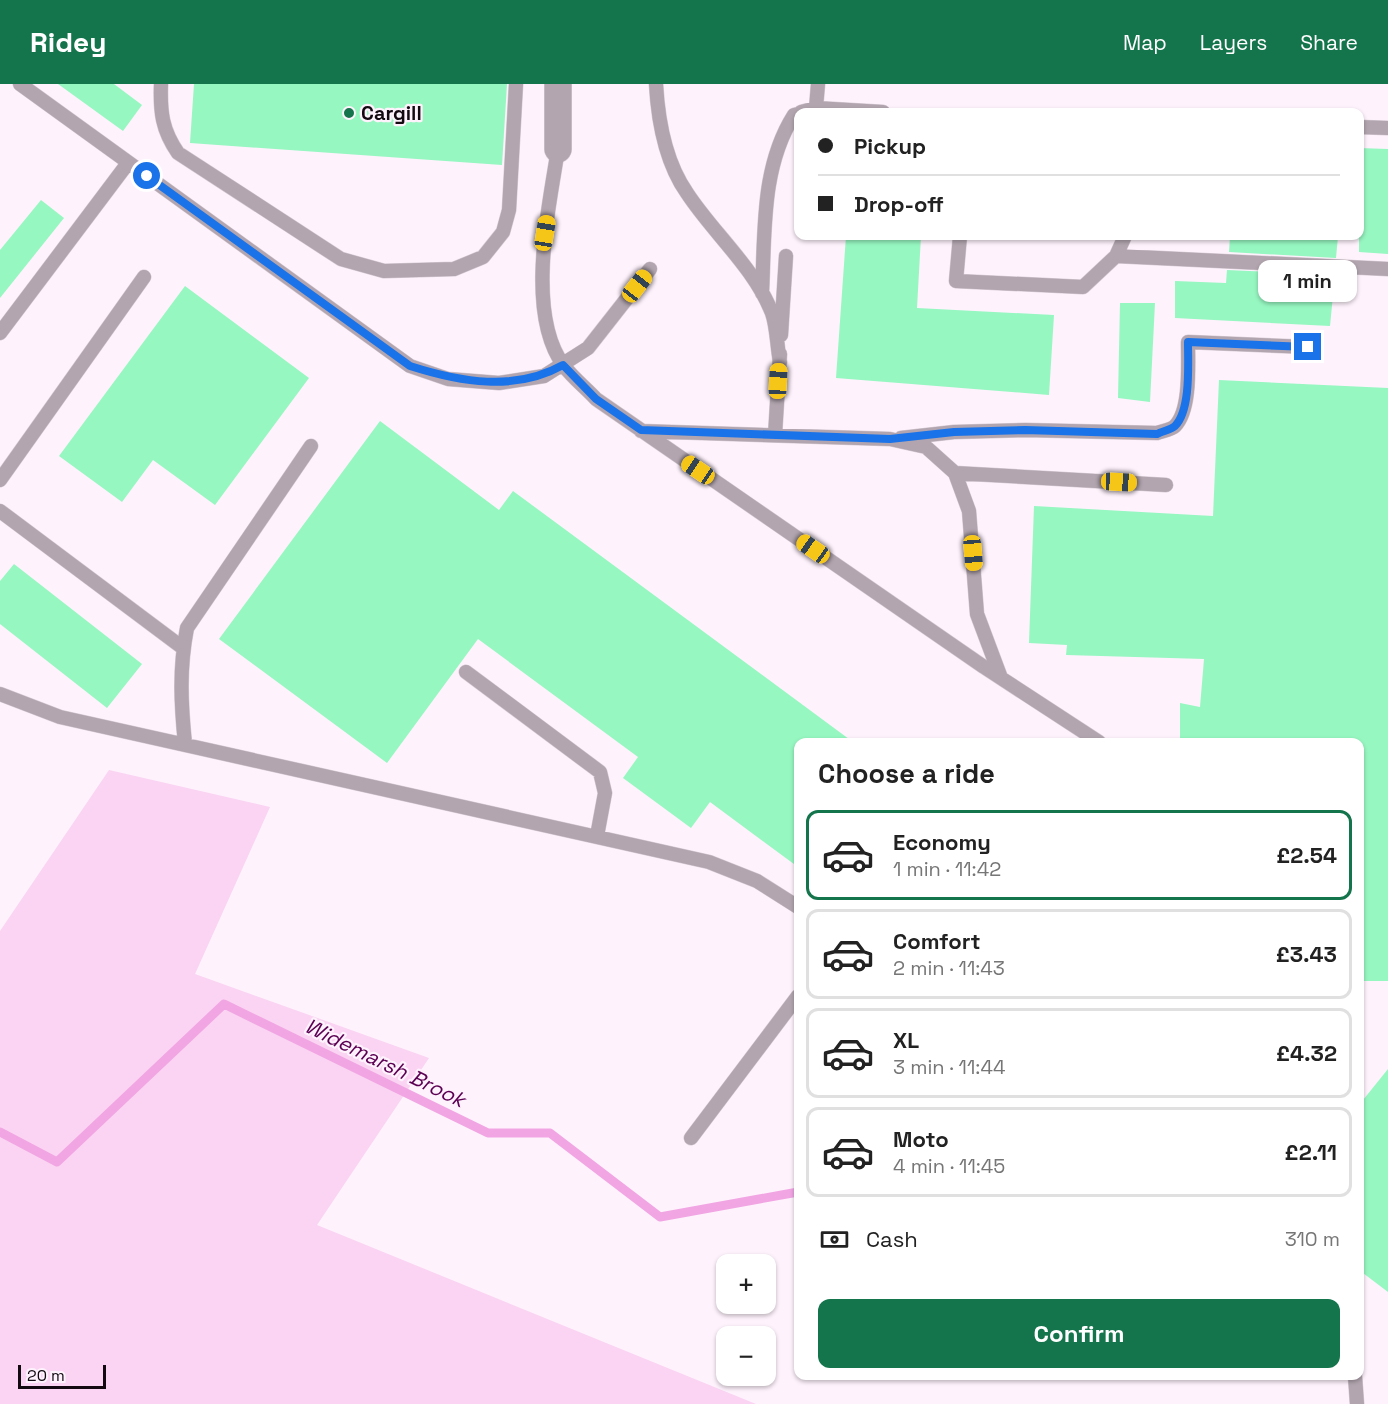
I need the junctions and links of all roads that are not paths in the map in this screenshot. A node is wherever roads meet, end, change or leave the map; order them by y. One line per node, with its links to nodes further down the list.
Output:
1 (20, 84): 12 (lane)
2 (161, 84): 3 (lane)
3 (516, 84)
4 (558, 84): 11 (street)
5 (656, 84): 20 (lane)
6 (818, 84): 7 (lane)
7 (816, 108)
8 (794, 115): 20 (lane)
9 (1364, 127): 10 (lane)
10 (1388, 128)
11 (558, 149): 24 (lane)
12 (128, 162): 21 (lane); 24 (lane)
13 (960, 240): 16 (lane)
14 (1123, 240): 16 (lane)
15 (786, 256): 23 (lane)
16 (1116, 256): 18 (lane)
17 (650, 268): 24 (lane)
18 (1388, 269)
19 (144, 277): 30 (lane)
20 (762, 293): 23 (lane)
21 (0, 333)
22 (1308, 347): 27 (lane)
23 (780, 362): 26 (lane)
24 (563, 365): 25 (lane)
25 (641, 430): 26 (lane); 35 (lane)
26 (775, 435): 27 (lane)
27 (890, 439): 29 (lane)
28 (311, 446): 33 (lane)
29 (955, 473): 31 (lane); 35 (lane)
30 (0, 480)
31 (1166, 484)
32 (0, 511): 33 (lane)
33 (183, 648): 38 (lane)
34 (466, 672): 39 (lane)
35 (1001, 678): 37 (lane)
36 (0, 694): 38 (lane)
37 (1093, 738)
38 (185, 744): 39 (lane)
39 (597, 836): 40 (lane)
40 (794, 899)
41 (794, 1001): 42 (lane)
42 (692, 1138)
43 (1355, 1380): 44 (lane)
44 (1357, 1404)

